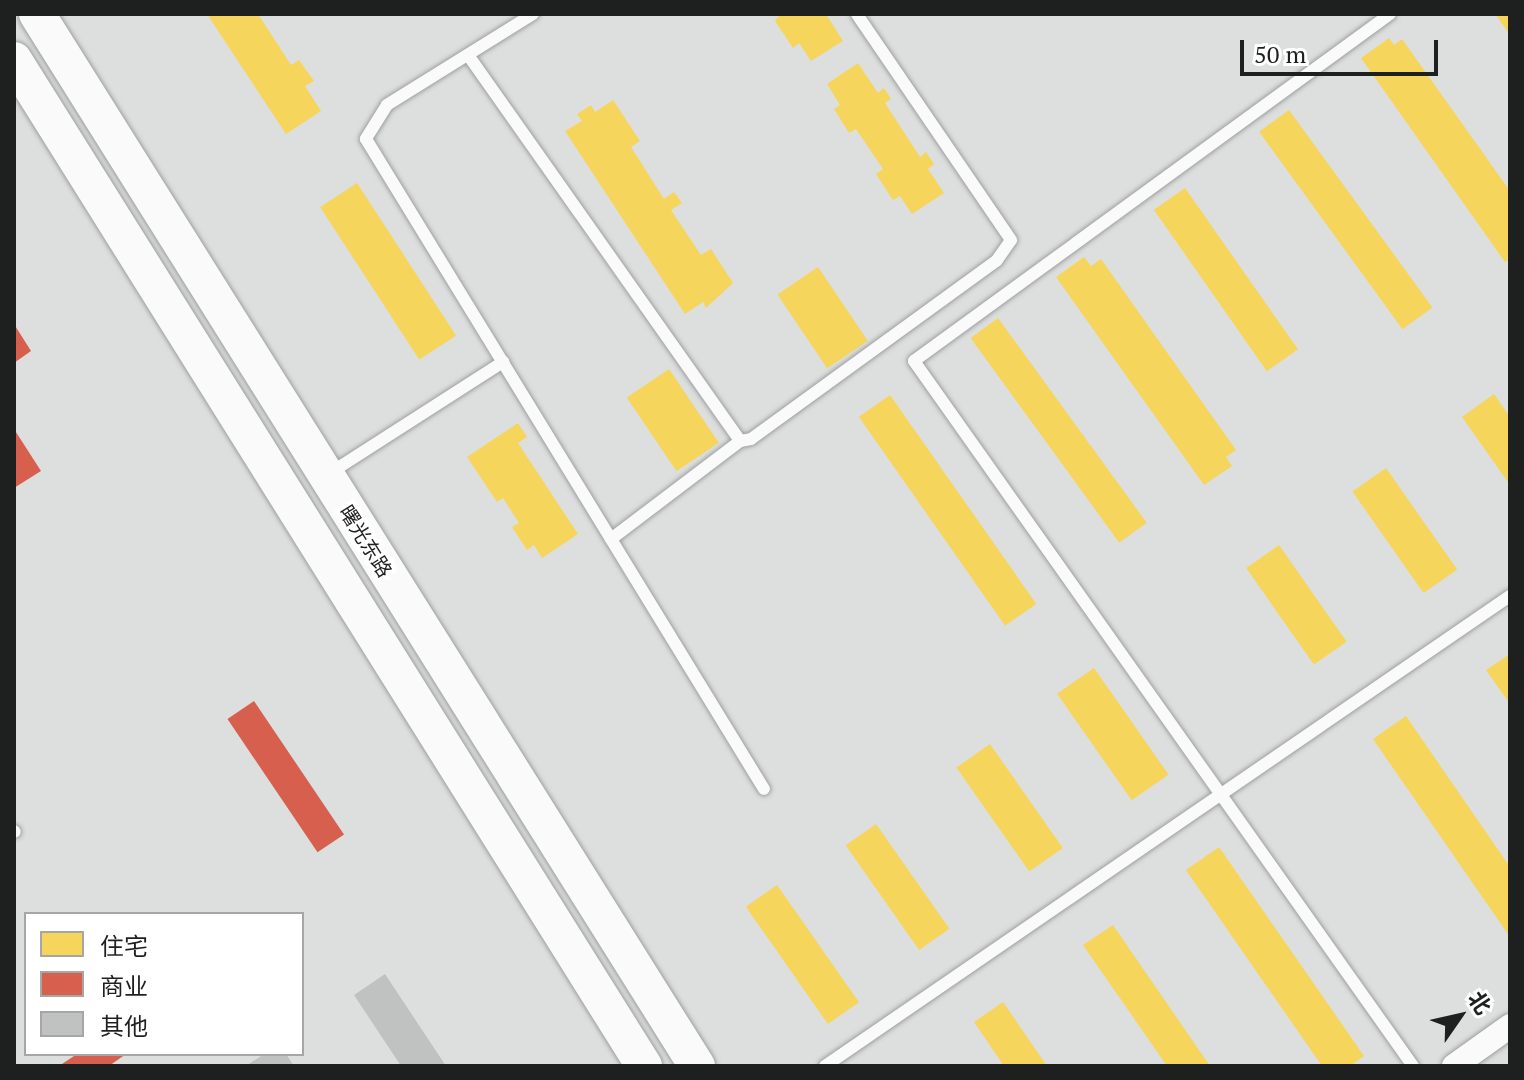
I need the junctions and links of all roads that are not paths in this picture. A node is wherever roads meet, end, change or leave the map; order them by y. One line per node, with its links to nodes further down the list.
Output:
1 (37, 14): 9 (main road, 曙光东路)
2 (533, 14): 5 (lane)
3 (857, 14): 8 (lane)
4 (1390, 14): 13 (lane)
5 (468, 55): 7 (lane); 8 (lane)
6 (14, 60): 15 (main road)
7 (503, 362): 9 (lane); 10 (lane)
8 (740, 441): 10 (lane)
9 (326, 476): 16 (main road, 曙光东路)
10 (611, 539): 12 (lane)
11 (1510, 596): 13 (lane)
12 (764, 789)
13 (1221, 795): 17 (lane); 18 (lane)
14 (1510, 1026): 19 (street)
15 (644, 1066)
16 (697, 1066)
17 (825, 1066)
18 (1413, 1066)
19 (1454, 1066)

